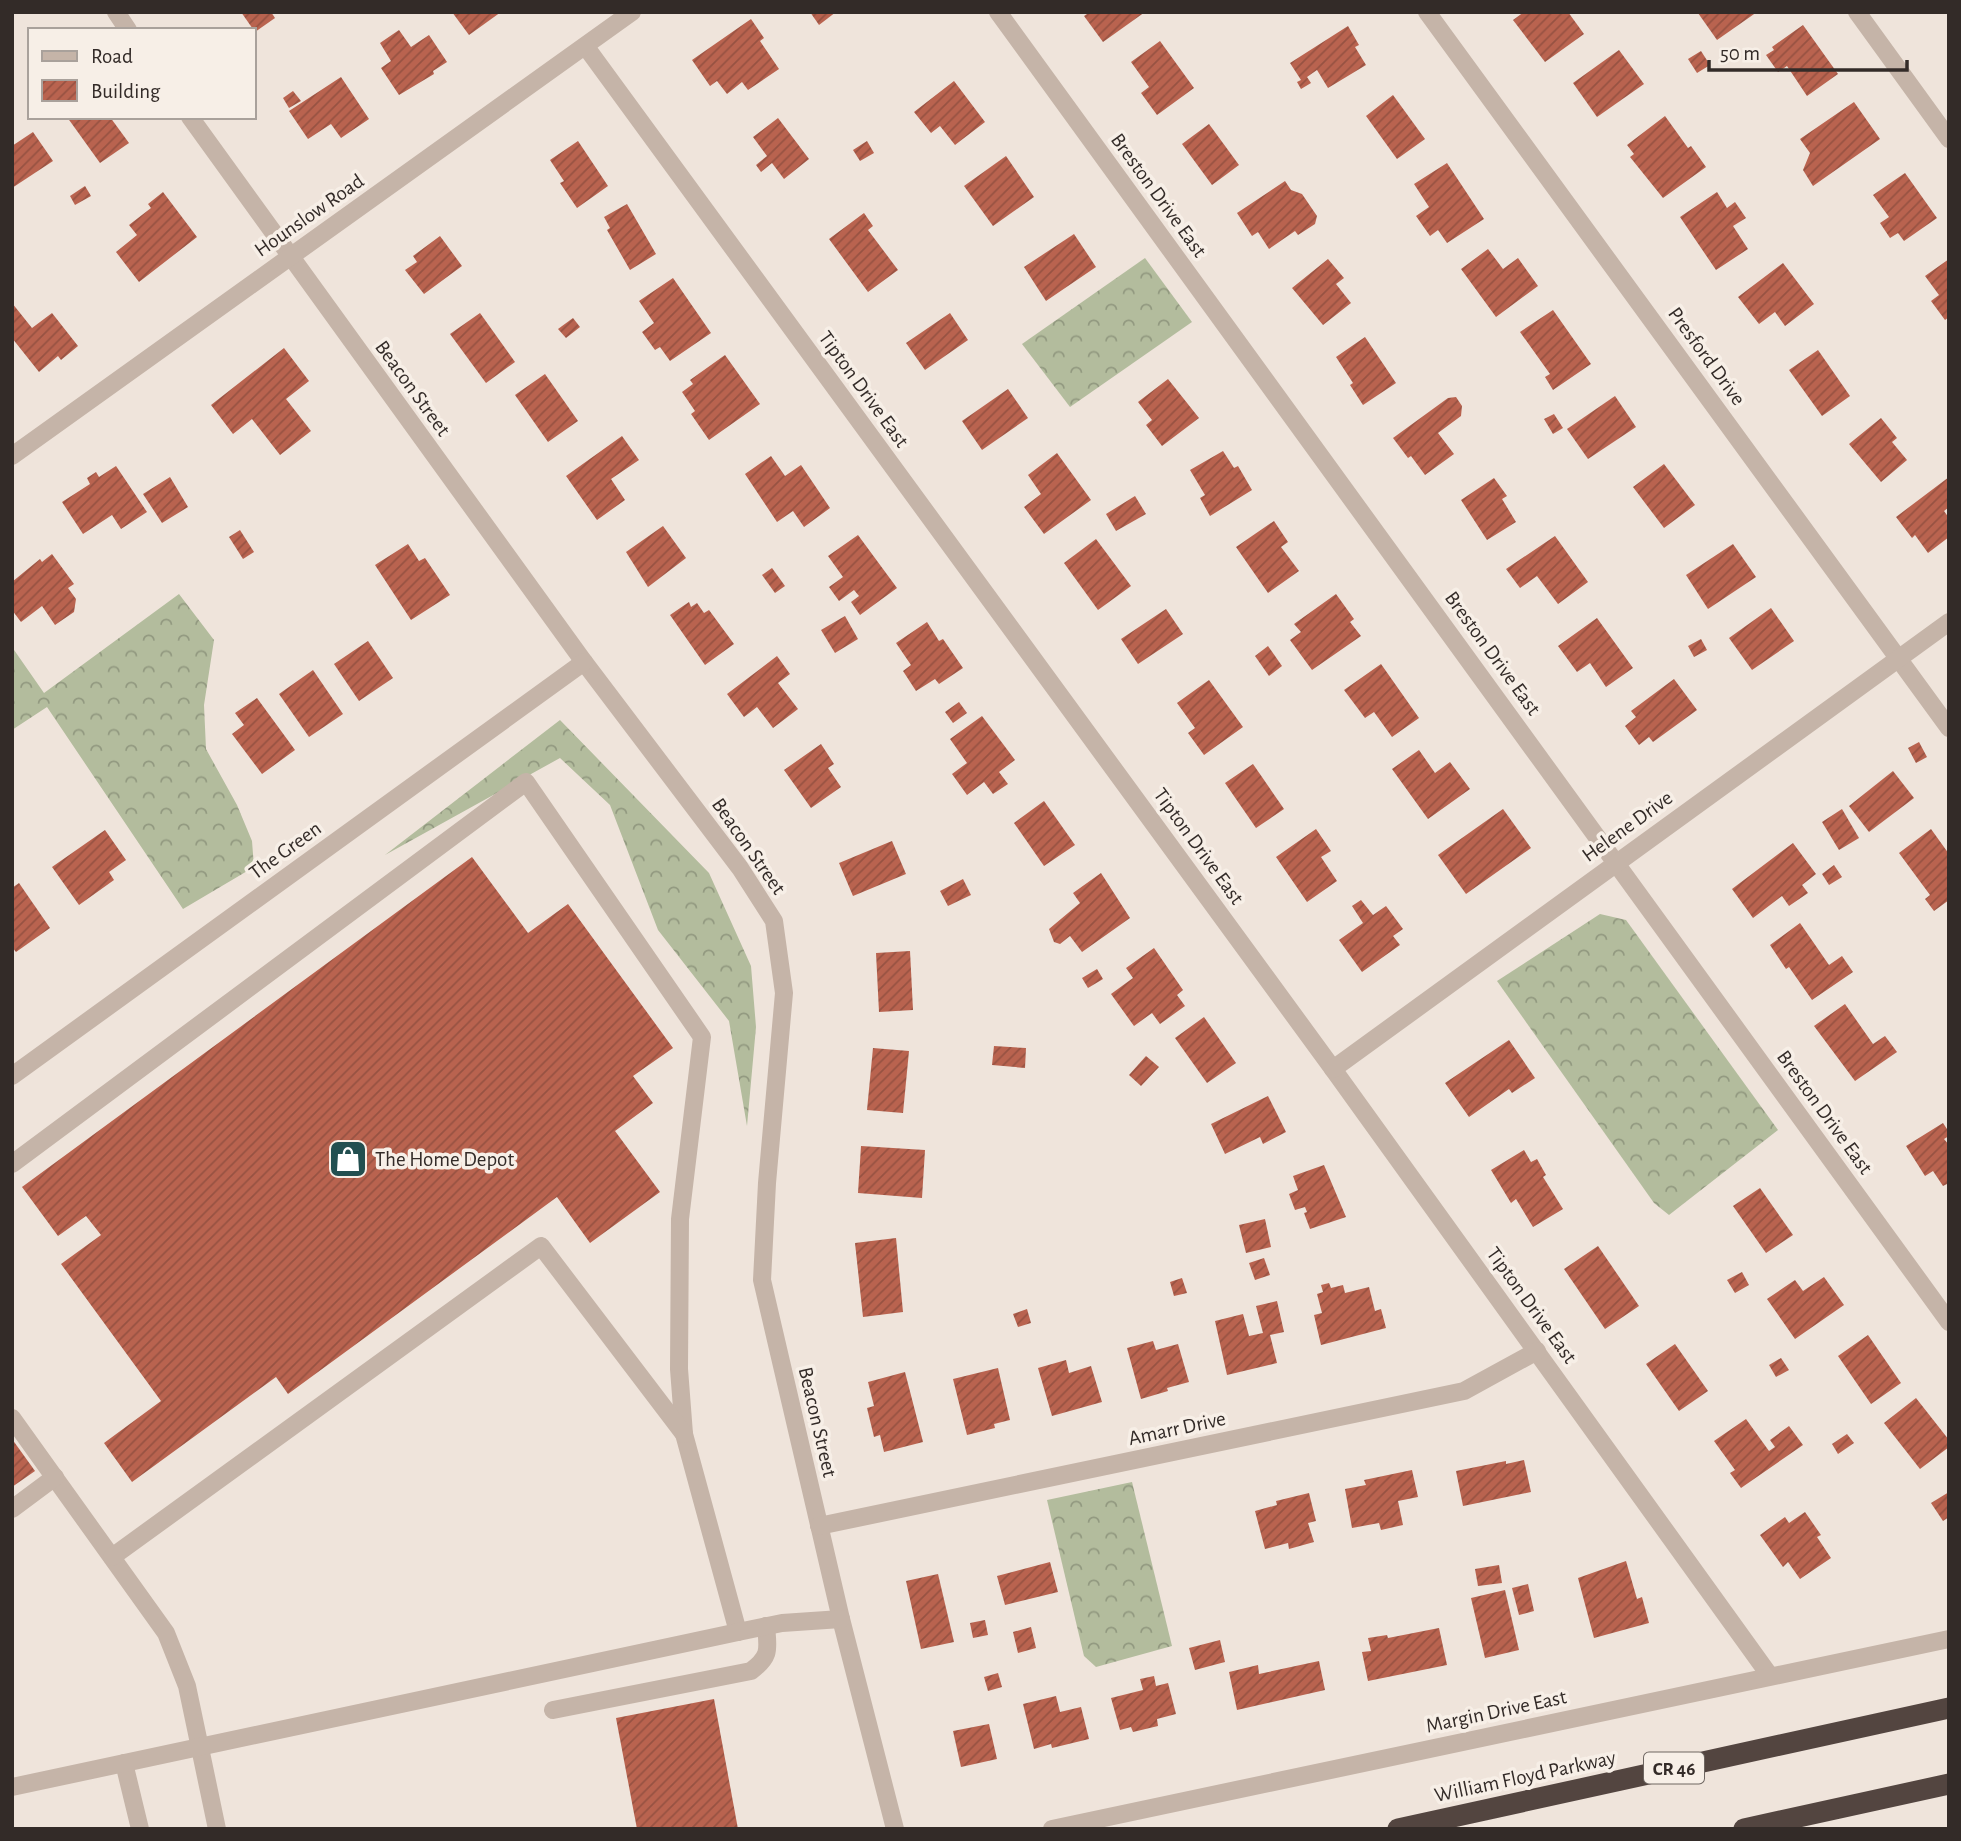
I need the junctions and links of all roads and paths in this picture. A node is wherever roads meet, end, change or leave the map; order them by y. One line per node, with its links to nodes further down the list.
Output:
1 (116, 12): 6 (street)
2 (632, 12): 7 (street, Hounslow Road)
3 (998, 12): 16 (street, Breston Drive East)
4 (1427, 12): 13 (street, Presford Drive)
5 (1857, 12): 9 (street)
6 (127, 28)
7 (586, 47): 10 (street, Hounslow Road); 17 (street, Tipton Drive East)
8 (191, 119): 10 (street, Beacon Street)
9 (1949, 139)
10 (289, 256): 11 (street, Hounslow Road); 14 (street, Beacon Street)
11 (12, 456)
12 (1949, 622): 13 (street, Helene Drive)
13 (1898, 658): 15 (street, Presford Drive); 16 (street, Helene Drive)
14 (584, 662): 18 (street, The Green); 26 (street, Beacon Street)
15 (1949, 728)
16 (1616, 862): 17 (street, Helene Drive); 20 (street, Breston Drive East)
17 (1333, 1069): 21 (street, Tipton Drive East)
18 (12, 1076)
19 (12, 1164): 23 (street)
20 (1949, 1322)
21 (1537, 1351): 26 (street, Amarr Drive); 32 (street, Tipton Drive East)
22 (12, 1418): 24 (street)
23 (684, 1434): 27 (street); 30 (street)
24 (55, 1477): 25 (street); 27 (street)
25 (12, 1509)
26 (819, 1526): 28 (street, Beacon Street)
27 (112, 1557): 35 (street)
28 (841, 1619): 29 (street); 41 (street, Beacon Street)
29 (774, 1624): 30 (street); 34 (street)
30 (738, 1632): 35 (street)
31 (1949, 1639): 32 (street, Margin Drive East)
32 (1770, 1676): 42 (street, Margin Drive East)
33 (1949, 1708): 43 (highway, William Floyd Parkway / CR 46)
34 (553, 1710)
35 (200, 1746): 36 (street); 40 (street)
36 (124, 1763): 38 (street); 39 (street)
37 (1949, 1784): 44 (highway)
38 (12, 1787)
39 (140, 1829)
40 (217, 1829)
41 (895, 1829)
42 (1052, 1829)
43 (1398, 1829)
44 (1744, 1829)

